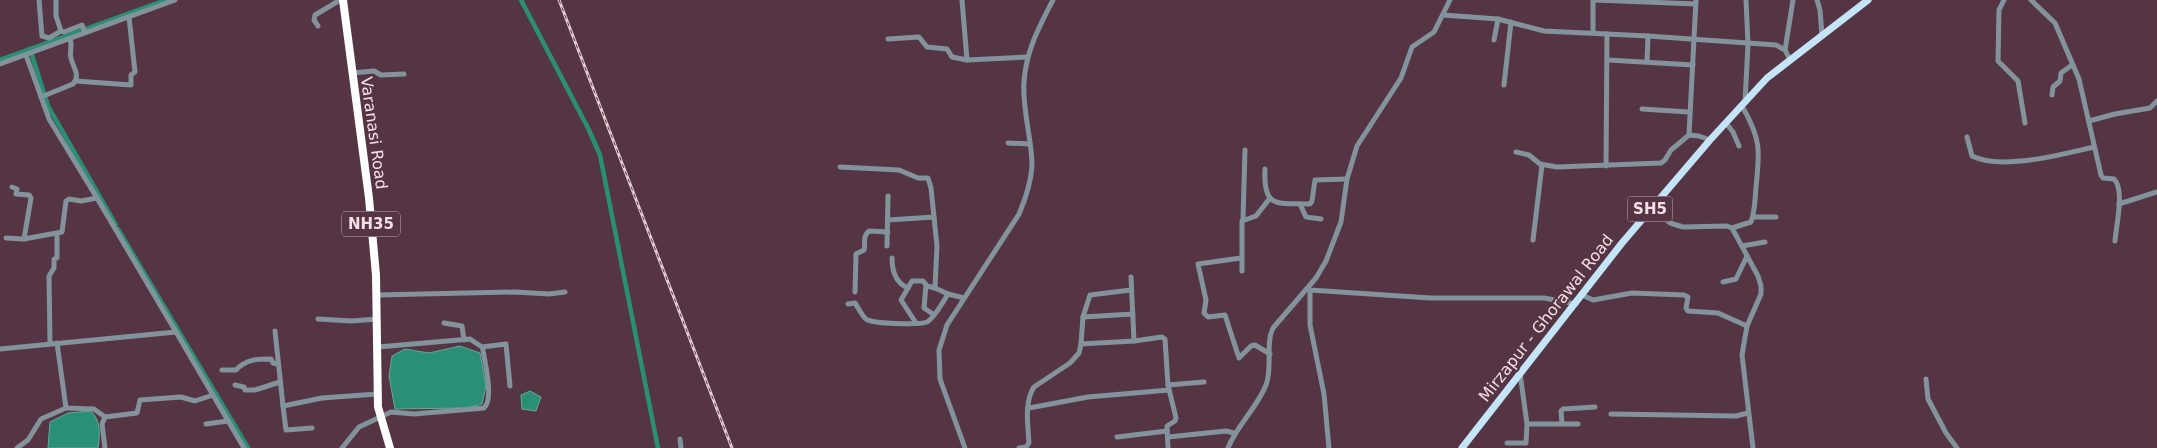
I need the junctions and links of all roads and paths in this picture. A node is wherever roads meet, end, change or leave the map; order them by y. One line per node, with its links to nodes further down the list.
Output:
1 (39, 0): 22 (street)
2 (56, 0): 22 (street)
3 (175, 0): 17 (street)
4 (342, 0): 20 (street); 42 (highway, Varanasi Road / NH35)
5 (962, 0): 35 (street)
6 (1053, 0): 34 (street)
7 (1450, 0): 16 (street)
8 (1594, 0): 15 (street); 23 (street)
9 (1746, 0): 31 (street)
10 (1793, 0): 32 (street)
11 (1817, 0): 26 (street)
12 (1868, 0): 26 (main road, Mirzapur - Ghorawal Road / SH5)
13 (2004, 0): 54 (street)
14 (2031, 0): 41 (street)
15 (1696, 2): 30 (street)
16 (1443, 15): 18 (street); 68 (street)
17 (129, 17): 21 (street); 44 (street)
18 (1498, 19): 19 (street); 29 (street)
19 (1511, 22): 23 (street); 45 (street)
20 (318, 26)
21 (85, 30): 22 (street); 27 (street)
22 (61, 31)
23 (1593, 34): 24 (street)
24 (1607, 34): 25 (street); 36 (street)
25 (1648, 36): 30 (street); 38 (street)
26 (1822, 36): 37 (main road, Mirzapur - Ghorawal Road / SH5)
27 (70, 38): 33 (street); 44 (street)
28 (888, 39): 35 (street)
29 (1494, 40)
30 (1695, 40): 31 (street); 40 (street)
31 (1748, 44): 32 (street); 49 (street)
32 (1785, 50): 37 (street)
33 (29, 53): 39 (street); 47 (street)
34 (1026, 57): 35 (street); 59 (street)
35 (967, 60)
36 (1608, 60): 38 (street); 65 (street)
37 (1790, 60): 49 (main road, Mirzapur - Ghorawal Road / SH5)
38 (1647, 61): 40 (street)
39 (0, 64)
40 (1694, 65): 51 (street)
41 (2072, 65): 46 (street); 52 (street)
42 (352, 73): 43 (street); 107 (highway, Varanasi Road / NH35)
43 (404, 74)
44 (76, 81): 47 (street)
45 (1504, 86)
46 (2052, 95)
47 (44, 97): 72 (street)
48 (2157, 101): 52 (street)
49 (1743, 104): 53 (main road, Mirzapur - Ghorawal Road / SH5); 78 (street)
50 (1642, 109): 51 (street)
51 (1689, 112): 55 (street)
52 (2089, 122): 61 (street)
53 (1726, 123): 57 (main road, Mirzapur - Ghorawal Road / SH5); 60 (street)
54 (2025, 123)
55 (1689, 136): 57 (street); 65 (street)
56 (1967, 137): 61 (street)
57 (1710, 140): 76 (main road, Mirzapur - Ghorawal Road / SH5)
58 (1008, 143): 59 (street)
59 (1030, 144): 109 (street)
60 (1739, 146)
61 (2094, 147): 75 (street)
62 (1244, 150): 80 (street)
63 (1516, 152): 64 (street)
64 (1542, 165): 65 (street); 88 (street)
65 (1606, 166)
66 (840, 167): 77 (street)
67 (1264, 169): 73 (street)
68 (1347, 180): 74 (street); 102 (street)
69 (12, 187): 87 (street)
70 (2157, 192): 75 (street)
71 (888, 196): 81 (street)
72 (97, 198): 85 (street); 121 (street)
73 (1270, 198): 74 (street); 80 (street)
74 (1300, 204): 82 (street)
75 (2119, 204): 90 (street)
76 (1652, 207): 83 (street); 108 (main road, Mirzapur - Ghorawal Road / SH5)
77 (934, 217): 81 (street); 101 (street)
78 (1753, 217): 79 (street); 83 (street)
79 (1776, 217)
80 (1243, 219): 95 (street)
81 (888, 220): 84 (street)
82 (1321, 220)
83 (1732, 228): 92 (street)
84 (888, 232): 91 (street); 105 (street)
85 (57, 234): 87 (street); 124 (street)
86 (6, 238): 87 (street)
87 (24, 239)
88 (1533, 240)
89 (1765, 242): 92 (street)
90 (2115, 242)
91 (887, 246)
92 (1742, 246): 93 (street)
93 (1747, 256): 98 (street); 119 (street)
94 (892, 258): 100 (street)
95 (1241, 258): 96 (street); 130 (street)
96 (1242, 271)
97 (1131, 277): 103 (street)
98 (1723, 282)
99 (926, 284): 100 (street); 101 (street); 112 (street)
100 (908, 288): 118 (street)
101 (935, 288): 106 (street)
102 (1309, 289): 111 (street); 130 (street); 172 (street)
103 (1131, 290): 113 (street); 114 (street)
104 (565, 292): 107 (street)
105 (855, 292)
106 (948, 294): 109 (street); 112 (street)
107 (377, 295): 116 (highway, Varanasi Road / NH35)
108 (1582, 296): 111 (main road, Mirzapur - Ghorawal Road / SH5); 119 (street)
109 (964, 298): 168 (street)
110 (848, 304): 118 (street)
111 (1576, 304): 133 (main road, Mirzapur - Ghorawal Road / SH5)
112 (934, 314): 118 (street)
113 (1133, 314): 114 (street); 123 (street)
114 (1083, 317): 126 (street)
115 (318, 319): 116 (street)
116 (378, 319): 127 (highway, Varanasi Road / NH35)
117 (444, 322): 122 (street)
118 (916, 323)
119 (1747, 326): 146 (street)
120 (275, 331): 131 (street)
121 (176, 332): 125 (street); 141 (street)
122 (464, 340): 127 (street); 128 (street)
123 (1134, 340): 126 (street); 139 (street)
124 (50, 343): 125 (street); 129 (street)
125 (57, 343): 144 (street)
126 (1082, 344): 145 (street)
127 (378, 347): 140 (highway, Varanasi Road / NH35)
128 (482, 347): 138 (street); 149 (street)
129 (0, 349)
130 (1270, 354): 156 (street)
131 (278, 364): 132 (street); 135 (street)
132 (222, 370)
133 (1520, 373): 152 (street); 173 (main road, Mirzapur - Ghorawal Road / SH5)
134 (1926, 379): 176 (street)
135 (280, 382): 137 (street); 142 (street)
136 (1204, 382): 139 (street)
137 (235, 385)
138 (510, 386)
139 (1168, 387): 145 (street); 157 (street)
140 (377, 394): 142 (street); 149 (highway, Varanasi Road / NH35)
141 (213, 395): 148 (street); 150 (street)
142 (283, 406): 155 (street)
143 (1595, 407): 153 (street)
144 (66, 408): 148 (street); 162 (street)
145 (1029, 408): 169 (street)
146 (1748, 413): 147 (street); 160 (street)
147 (1612, 414)
148 (105, 417): 163 (street)
149 (380, 418): 165 (street); 166 (highway, Varanasi Road / NH35)
150 (228, 421): 151 (street); 164 (street)
151 (206, 424)
152 (1527, 424): 153 (street); 161 (street)
153 (1562, 424): 154 (street)
154 (1578, 424)
155 (312, 428)
156 (1234, 433): 157 (street); 171 (street)
157 (1168, 434): 158 (street); 170 (street)
158 (1117, 437)
159 (680, 439): 167 (street)
160 (1750, 439): 174 (street); 175 (street)
161 (1507, 443)
162 (17, 448)
163 (105, 448)
164 (244, 448)
165 (342, 448)
166 (390, 448)
167 (681, 448)
168 (965, 448)
169 (1019, 448)
170 (1168, 448)
171 (1228, 448)
172 (1329, 448)
173 (1462, 448)
174 (1748, 448)
175 (1753, 448)
176 (1957, 448)

